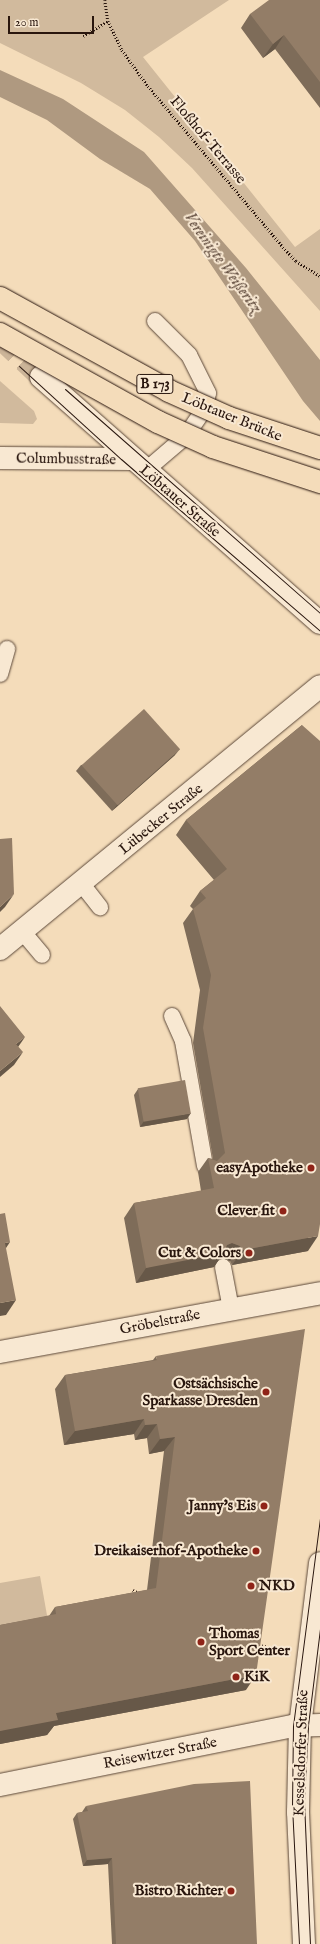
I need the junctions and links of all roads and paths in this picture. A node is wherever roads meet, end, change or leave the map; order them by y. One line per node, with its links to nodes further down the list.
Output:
1 (105, 0): 2 (path, Floßhof-Terrasse)
2 (108, 21): 3 (path); 4 (path, Floßhof-Terrasse)
3 (83, 36)
4 (320, 276)
5 (0, 298): 9 (main road, Löbtauer Brücke / B 173, bridge)
6 (155, 321): 11 (lane)
7 (0, 334): 12 (main road, B 173, bridge)
8 (41, 377): 11 (street, Löbtauer Straße)
9 (320, 448)
10 (0, 458): 11 (street, Columbusstraße)
11 (139, 465): 13 (street, Löbtauer Straße)
12 (320, 482)
13 (320, 623)
14 (7, 649): 15 (lane)
15 (0, 674)
16 (320, 686): 17 (street, Lübecker Straße)
17 (81, 883): 18 (lane); 19 (street, Lübecker Straße)
18 (100, 907)
19 (22, 932): 20 (street, Lübecker Straße); 21 (lane)
20 (0, 949)
21 (42, 955)
22 (172, 1016): 23 (lane)
23 (205, 1166)
24 (223, 1267): 26 (lane)
25 (320, 1292): 26 (street, Gröbelstraße)
26 (231, 1309): 27 (street, Gröbelstraße)
27 (0, 1352)
28 (320, 1563): 32 (street, Kesselsdorfer Straße)
29 (133, 1590): 30 (path)
30 (146, 1597)
31 (252, 1644): 32 (path)
32 (307, 1655): 33 (street, Kesselsdorfer Straße)
33 (310, 1725): 34 (street, Reisewitzer Straße); 35 (street, Kesselsdorfer Straße)
34 (0, 1785)
35 (304, 1944)

